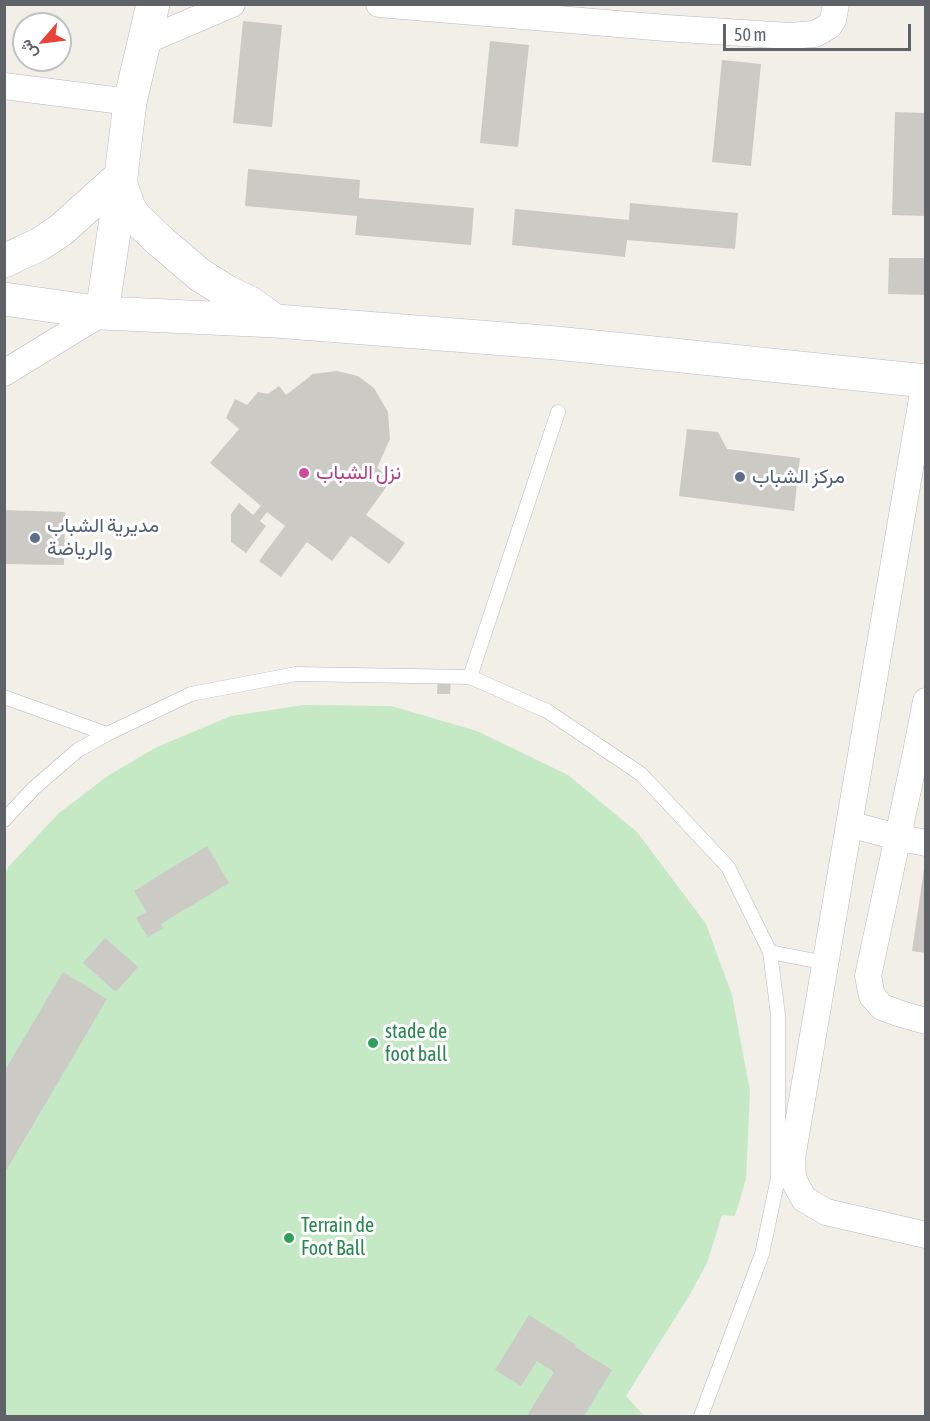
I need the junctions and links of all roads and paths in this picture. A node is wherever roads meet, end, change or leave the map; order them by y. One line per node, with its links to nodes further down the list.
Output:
1 (153, 4): 5 (main road)
2 (232, 4): 5 (street)
3 (379, 4): 4 (street)
4 (836, 4)
5 (144, 42): 7 (main road)
6 (4, 86): 7 (street)
7 (130, 102): 8 (main road)
8 (121, 181): 9 (main road); 11 (main road); 12 (main road)
9 (4, 261)
10 (4, 299): 11 (main road)
11 (102, 313): 12 (main road); 13 (street)
12 (276, 321): 14 (main road)
13 (4, 373)
14 (925, 381): 22 (street)
15 (558, 412): 16 (lane)
16 (470, 677): 19 (lane); 25 (lane)
17 (4, 697): 19 (lane)
18 (926, 701): 20 (street)
19 (107, 734): 21 (lane)
20 (920, 758): 23 (street)
21 (4, 820)
22 (849, 824): 23 (street); 26 (street)
23 (897, 837): 24 (street); 27 (street)
24 (926, 843)
25 (770, 952): 26 (lane); 28 (lane)
26 (826, 963): 28 (street)
27 (926, 1021)
28 (786, 1179): 29 (street); 30 (lane)
29 (926, 1235)
30 (701, 1416)

